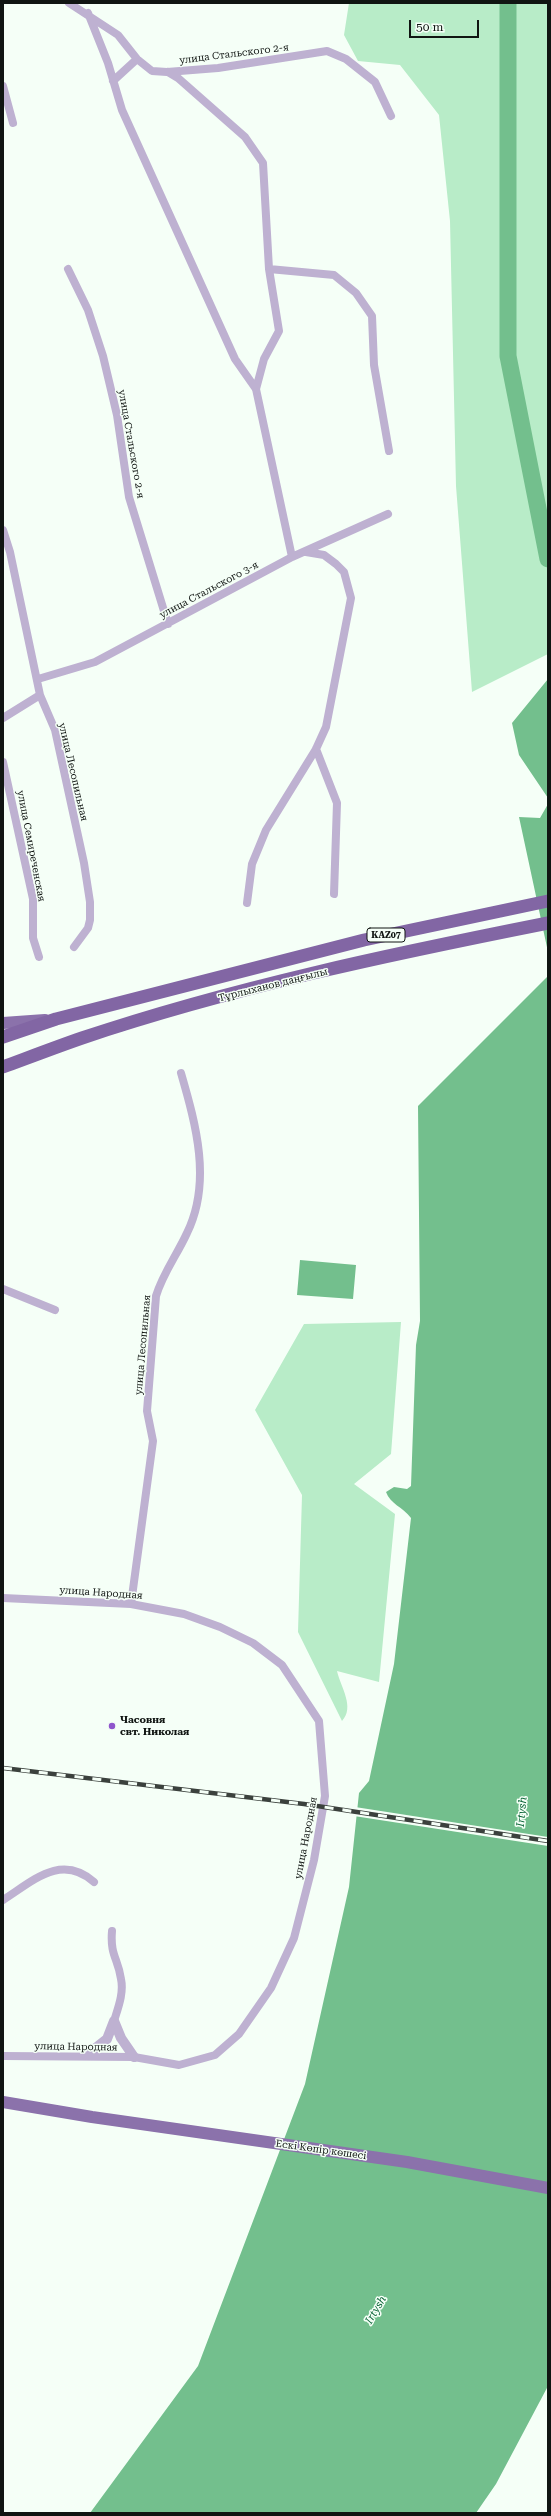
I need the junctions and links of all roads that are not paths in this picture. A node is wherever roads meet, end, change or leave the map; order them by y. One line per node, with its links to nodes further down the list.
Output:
1 (69, 3): 2 (street)
2 (88, 13): 3 (street); 5 (street, улица Стальского 2-я)
3 (137, 59): 4 (street); 5 (street)
4 (167, 72): 7 (street, улица Стальского 2-я); 10 (street, улица Стальского 2-я)
5 (113, 80): 11 (street, улица Стальского 2-я)
6 (3, 86): 8 (street)
7 (391, 116)
8 (13, 123)
9 (68, 269): 17 (street, улица Стальского 2-я)
10 (269, 269): 11 (street, улица Стальского 2-я); 12 (street)
11 (256, 389): 16 (street, улица Стальского 2-я)
12 (389, 452)
13 (388, 514): 15 (street, улица Стальского 3-я)
14 (3, 530): 18 (street, улица Лесопильная)
15 (306, 552): 16 (street, улица Стальского 3-я); 21 (street)
16 (292, 557): 17 (street, улица Стальского 3-я)
17 (168, 624): 18 (street, улица Стальского 3-я)
18 (38, 679): 19 (street, улица Лесопильная)
19 (40, 695): 20 (street); 27 (street, улица Лесопильная)
20 (3, 718)
21 (316, 748): 23 (street); 25 (street)
22 (3, 762): 28 (street, улица Семиреченская)
23 (334, 894)
24 (548, 901): 29 (highway, Тұрлыханов даңғылы / KAZ07)
25 (247, 903)
26 (548, 923): 32 (highway, Тұрлыханов даңғылы / KAZ07)
27 (74, 947)
28 (39, 957)
29 (56, 1019): 30 (main road); 31 (highway, Тұрлыханов даңғылы / KAZ07)
30 (3, 1023)
31 (3, 1037)
32 (3, 1067)
33 (181, 1073): 37 (street, улица Лесопильная)
34 (3, 1289): 35 (street)
35 (55, 1310)
36 (3, 1598): 37 (street, улица Народная)
37 (131, 1604): 44 (street, улица Народная)
38 (94, 1882): 39 (street)
39 (3, 1900)
40 (112, 1931): 41 (street)
41 (114, 2021): 42 (street); 44 (street)
42 (87, 2055): 43 (street, улица Народная); 44 (street, улица Народная)
43 (3, 2056)
44 (134, 2058)
45 (3, 2102): 46 (main road, Ескі Көпір көшесі)
46 (548, 2188)

